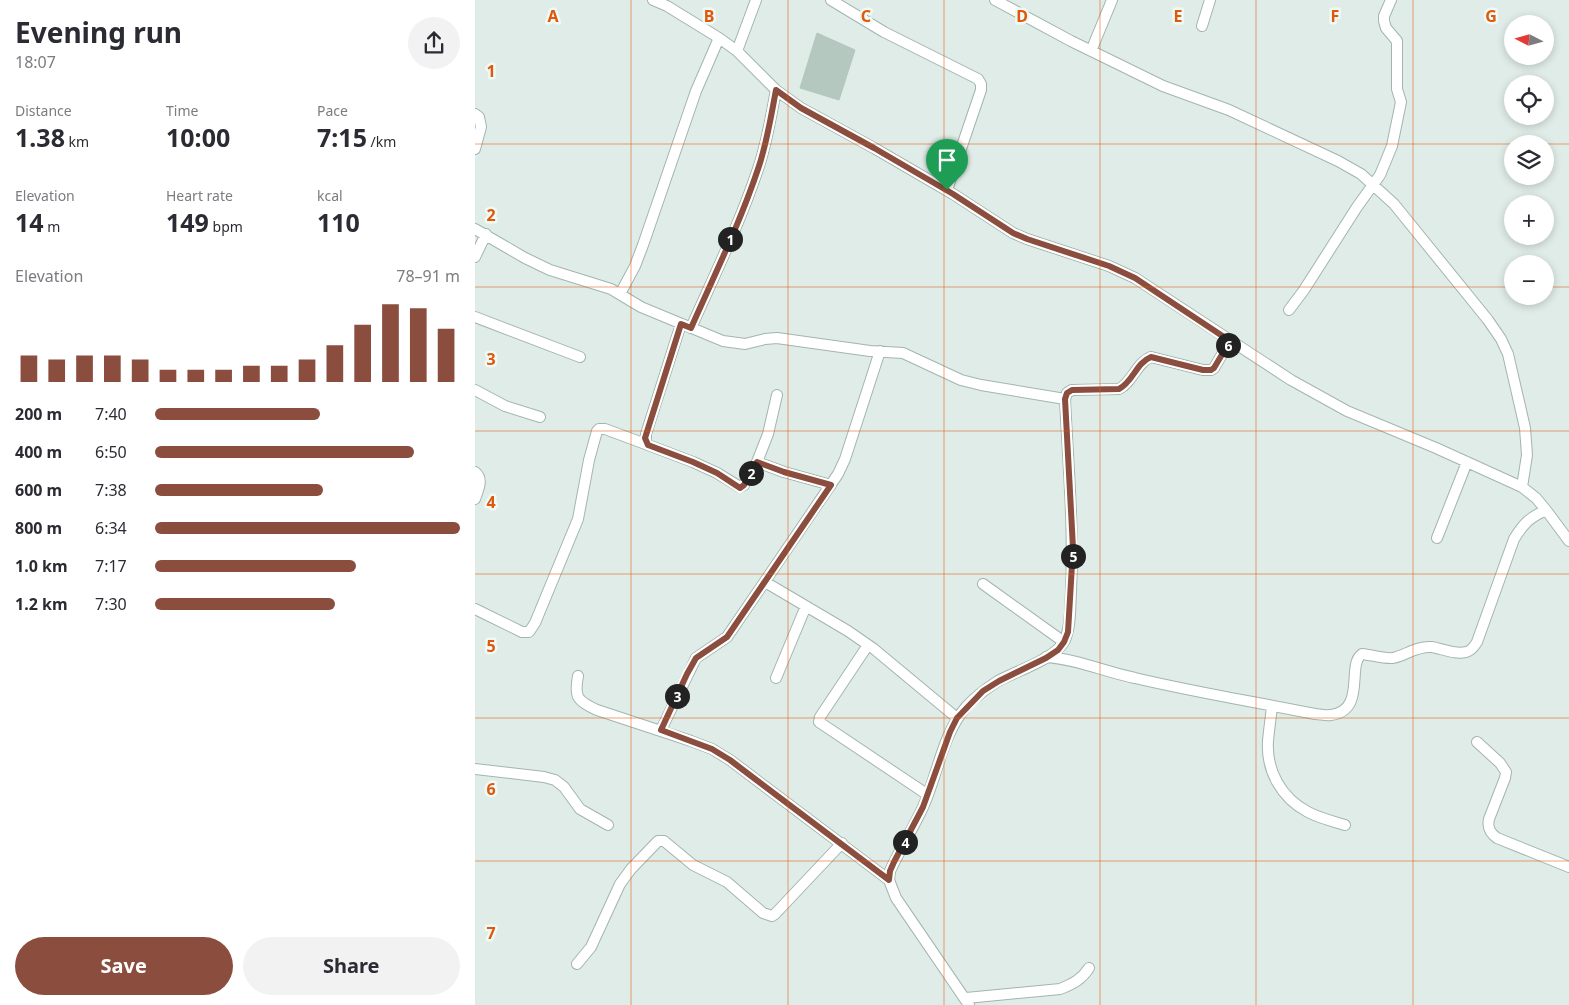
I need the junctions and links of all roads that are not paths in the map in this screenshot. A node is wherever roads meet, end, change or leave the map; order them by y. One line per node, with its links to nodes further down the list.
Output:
1 (653, 0): 9 (street)
2 (756, 0): 10 (street)
3 (831, 0): 16 (street)
4 (995, 0): 11 (street)
5 (1112, 0): 11 (street)
6 (1210, 0): 8 (street)
7 (1391, 0): 15 (street)
8 (1201, 26)
9 (719, 38): 10 (street); 20 (street)
10 (737, 51): 12 (street)
11 (1091, 52): 15 (street)
12 (776, 90): 16 (street); 23 (street)
13 (475, 114): 14 (street)
14 (475, 149)
15 (1373, 184): 21 (street); 36 (street)
16 (947, 190): 24 (street)
17 (475, 229): 18 (street)
18 (486, 234): 19 (street); 20 (street)
19 (475, 257)
20 (620, 294): 23 (street)
21 (1289, 310)
22 (475, 317): 26 (street)
23 (686, 326): 25 (street); 31 (street)
24 (1230, 341): 29 (street); 33 (street)
25 (880, 351): 29 (street); 35 (street)
26 (580, 357)
27 (475, 390): 30 (street)
28 (777, 395): 32 (street)
29 (1065, 399): 45 (street)
30 (541, 417)
31 (648, 445): 32 (street); 44 (street)
32 (757, 462): 35 (street)
33 (1467, 462): 36 (street); 39 (street)
34 (475, 472): 37 (street)
35 (831, 485): 41 (street)
36 (1522, 487): 38 (street)
37 (475, 499)
38 (1547, 510): 40 (street); 50 (street)
39 (1437, 538)
40 (1569, 541)
41 (765, 582): 43 (street); 52 (street)
42 (983, 584): 45 (street)
43 (806, 606): 46 (street); 49 (street)
44 (475, 609)
45 (1064, 642): 47 (street)
46 (868, 645): 51 (street); 55 (street)
47 (1046, 658): 50 (street); 51 (street)
48 (578, 676): 52 (street)
49 (776, 678)
50 (1272, 706): 56 (street)
51 (957, 718): 55 (street)
52 (661, 730): 58 (street)
53 (1477, 742): 59 (street)
54 (475, 769): 57 (street)
55 (928, 796): 60 (street)
56 (1345, 824)
57 (608, 825)
58 (842, 843): 60 (street); 61 (street)
59 (1569, 867)
60 (889, 880): 63 (street)
61 (577, 964)
62 (1089, 968): 63 (street)
63 (968, 1002)

